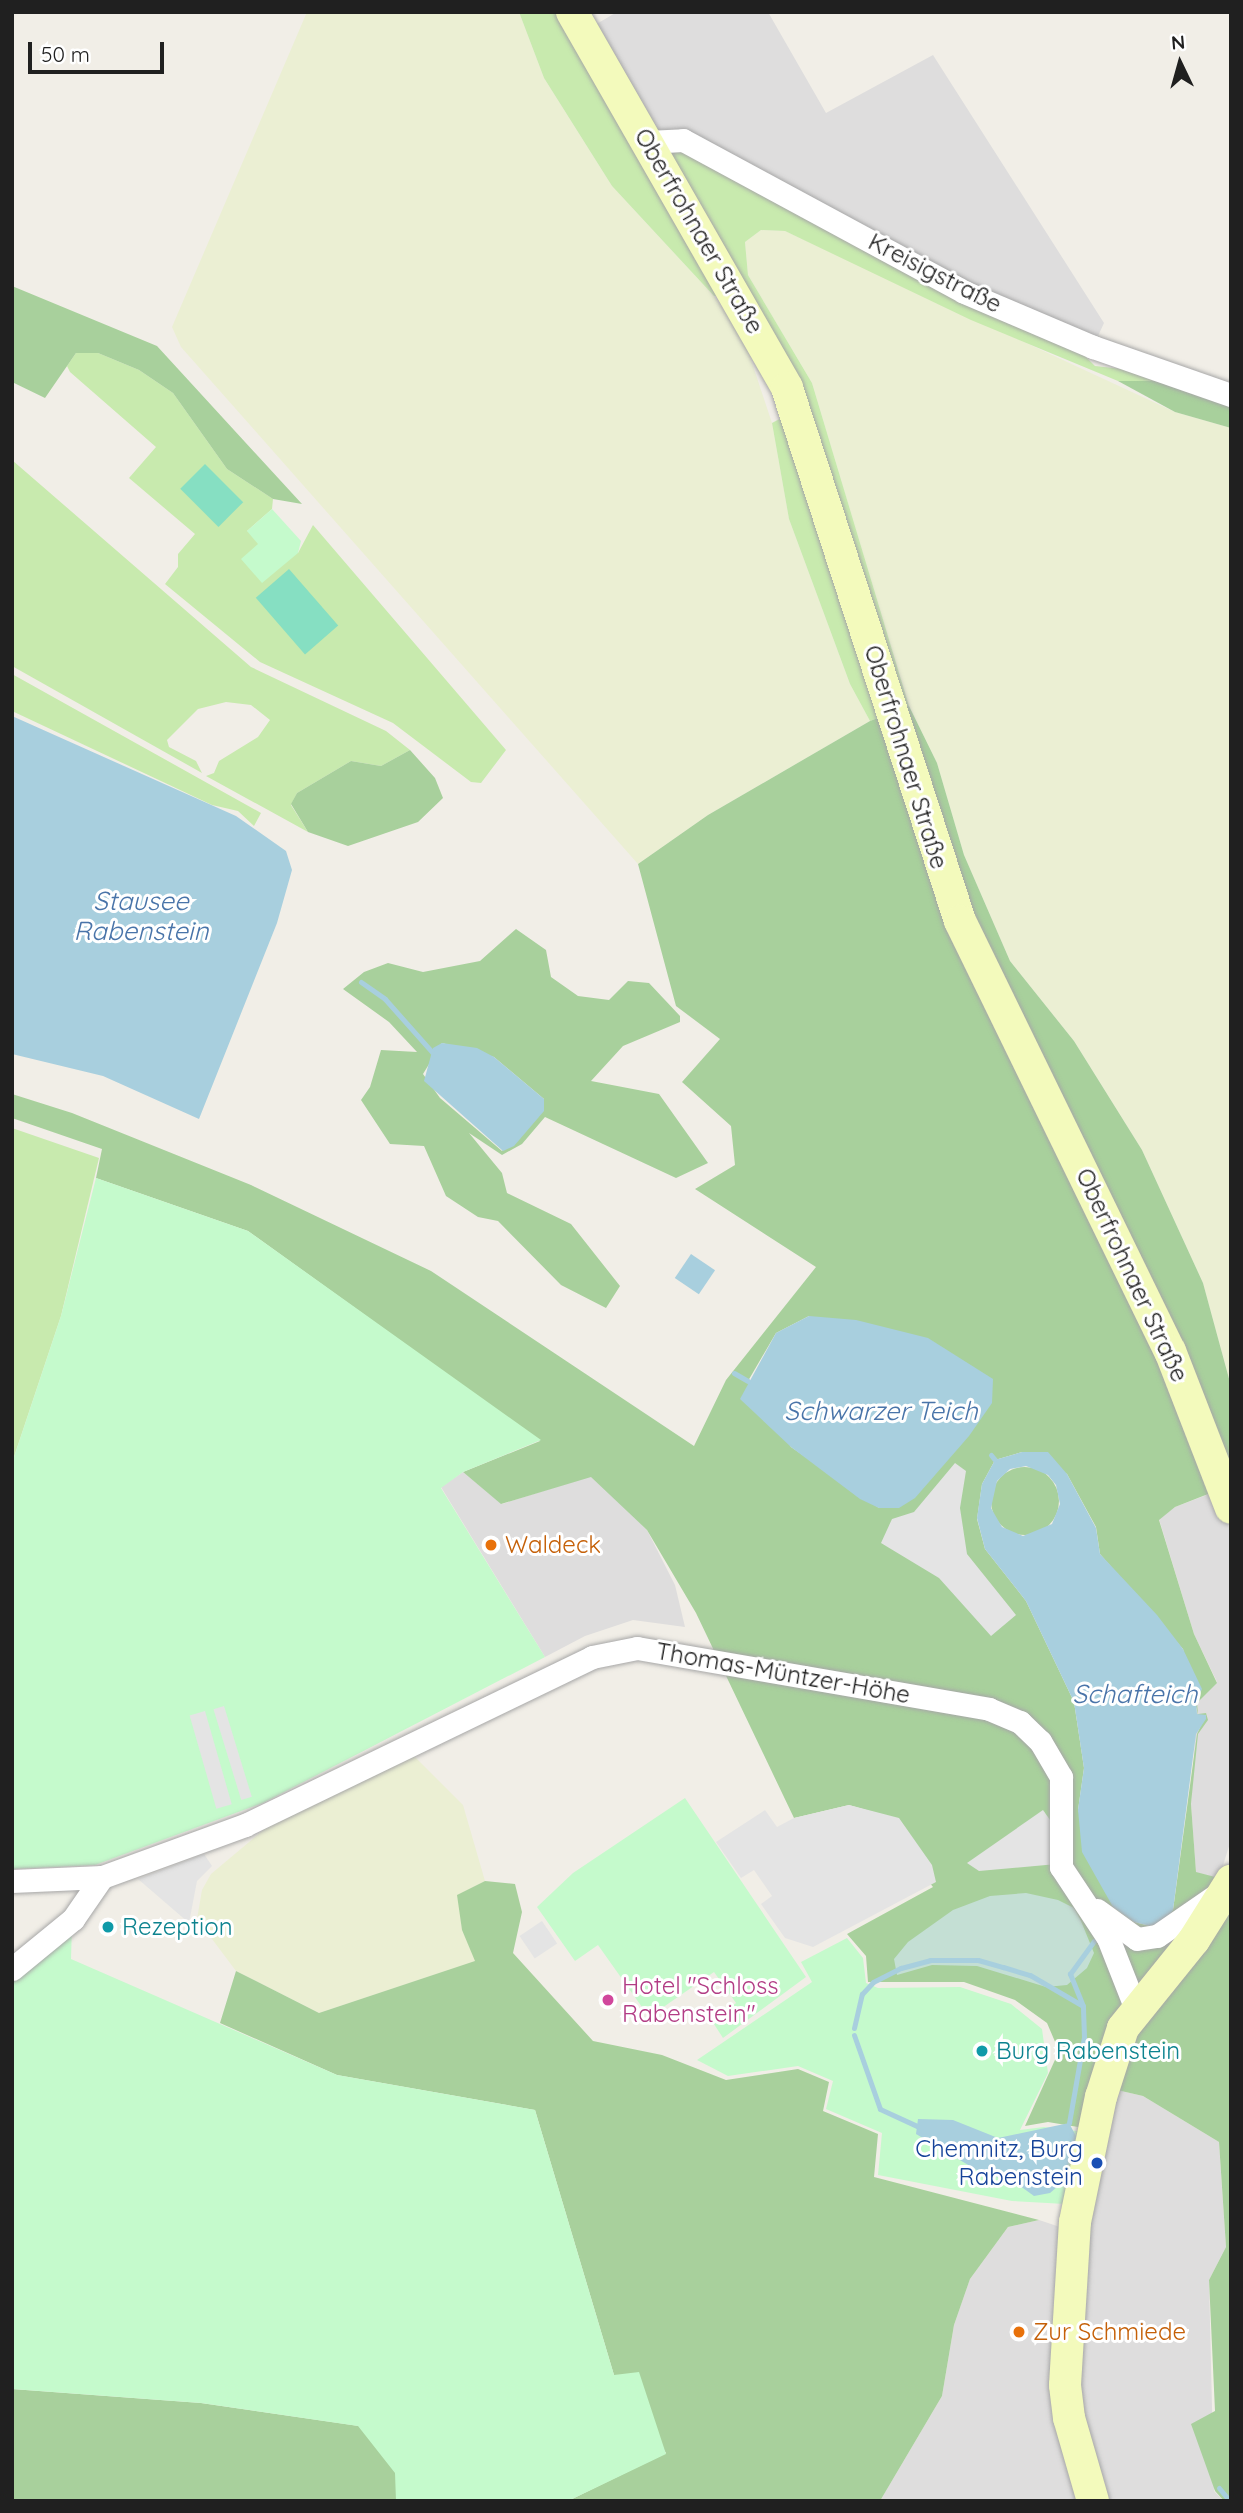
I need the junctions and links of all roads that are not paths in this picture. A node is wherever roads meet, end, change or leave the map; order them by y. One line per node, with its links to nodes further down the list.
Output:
1 (572, 12): 2 (main road, Oberfrohnaer Straße)
2 (647, 142): 3 (street, Kreisigstraße); 4 (main road, Oberfrohnaer Straße)
3 (1231, 395)
4 (1231, 1508)
5 (102, 1878): 6 (street, Thomas-Müntzer-Höhe); 8 (street, Thomas-Müntzer-Höhe); 9 (street)
6 (12, 1881)
7 (1229, 1884): 8 (street); 10 (main road)
8 (1091, 1906): 10 (street, Thomas-Müntzer-Höhe)
9 (12, 1969)
10 (1136, 2009): 11 (main road)
11 (1093, 2501)

